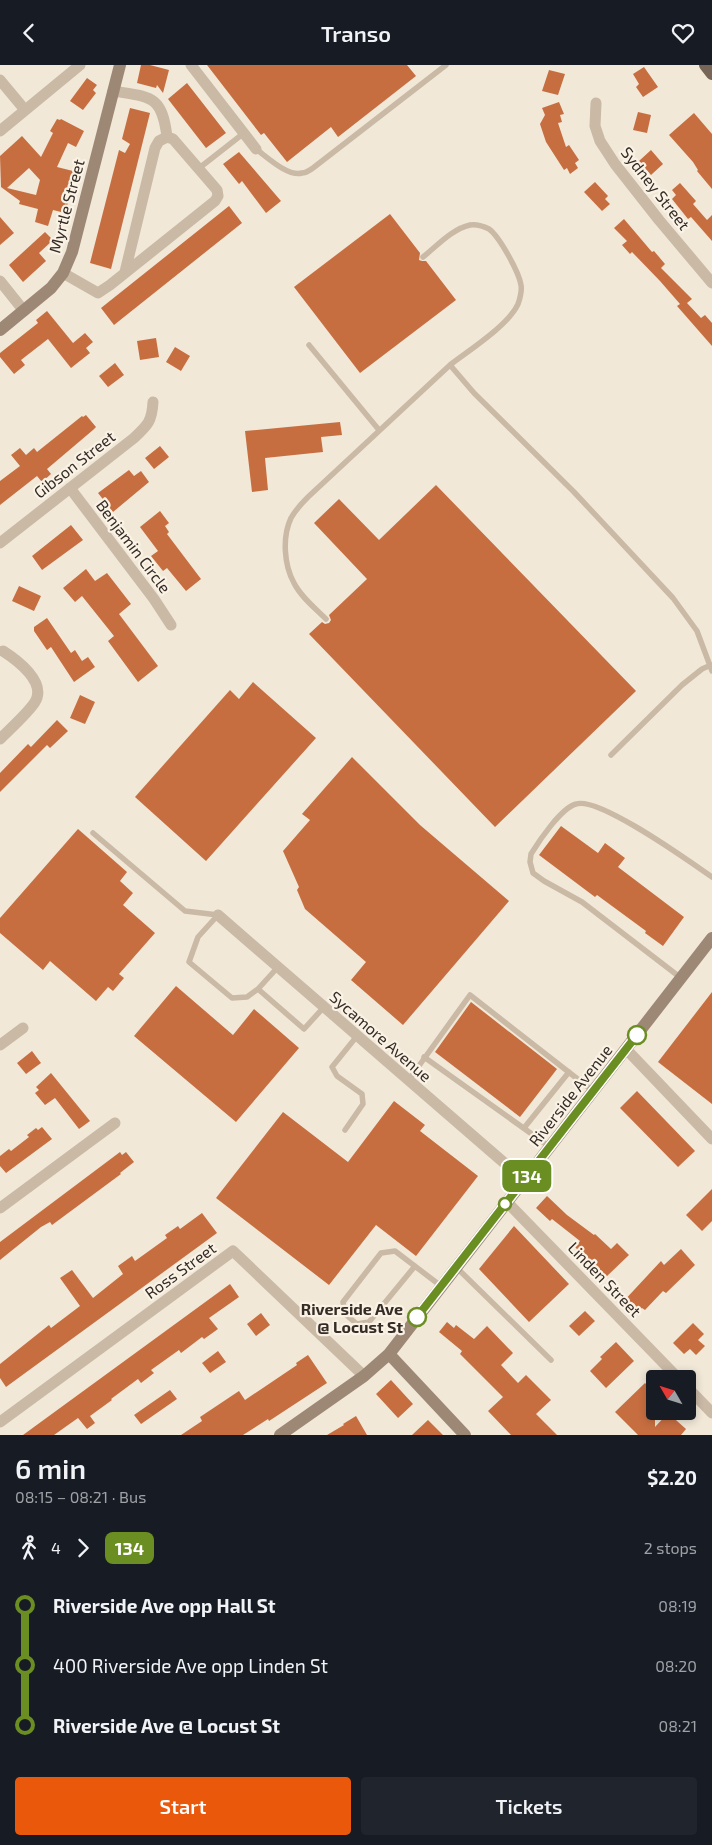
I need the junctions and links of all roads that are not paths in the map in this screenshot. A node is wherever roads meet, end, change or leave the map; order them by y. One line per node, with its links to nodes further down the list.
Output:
1 (80, 65): 10 (street)
2 (120, 65): 8 (main road, Myrtle Street)
3 (191, 65): 12 (street)
4 (446, 65): 14 (lane)
5 (705, 65): 6 (main road)
6 (712, 73)
7 (0, 80): 10 (street)
8 (113, 91): 13 (street); 18 (main road, Myrtle Street)
9 (596, 103): 20 (street, Sydney Street)
10 (25, 110): 11 (street)
11 (0, 131)
12 (244, 133): 14 (street); 15 (lane)
13 (167, 137): 15 (street); 17 (street)
14 (256, 149)
15 (198, 169): 17 (street)
16 (423, 257): 24 (lane)
17 (126, 271): 18 (street)
18 (63, 273): 21 (main road, Myrtle Street)
19 (0, 281): 21 (street)
20 (712, 283)
21 (24, 311): 22 (main road, Myrtle Street)
22 (0, 330)
23 (309, 345): 26 (lane)
24 (450, 365): 26 (lane); 32 (lane)
25 (153, 402): 27 (street, Gibson Street)
26 (379, 430): 29 (lane)
27 (70, 488): 28 (street, Gibson Street); 30 (street, Benjamin Circle)
28 (0, 543)
29 (326, 619)
30 (171, 625)
31 (2, 651): 33 (street)
32 (711, 668): 34 (lane)
33 (0, 739)
34 (612, 755)
35 (93, 833): 37 (lane)
36 (712, 877): 40 (lane)
37 (218, 915): 39 (street, Sycamore Avenue); 41 (lane)
38 (712, 938): 40 (main road, Riverside Avenue)
39 (278, 967): 41 (lane); 42 (street, Sycamore Avenue)
40 (681, 978): 46 (main road, Riverside Avenue)
41 (258, 989): 42 (lane)
42 (324, 1007): 44 (street, Sycamore Avenue)
43 (23, 1028): 45 (street)
44 (357, 1035): 49 (street, Sycamore Avenue); 53 (lane)
45 (0, 1045)
46 (626, 1049): 50 (main road, Riverside Avenue); 54 (street)
47 (424, 1057): 48 (lane); 49 (lane); 52 (lane)
48 (569, 1072): 50 (lane); 52 (lane)
49 (408, 1081): 56 (street, Sycamore Avenue)
50 (593, 1091): 55 (main road, Riverside Avenue)
51 (115, 1123): 58 (street)
52 (524, 1128): 55 (lane)
53 (345, 1130)
54 (712, 1139)
55 (550, 1147): 56 (main road, Riverside Avenue)
56 (524, 1180): 57 (main road, Riverside Avenue)
57 (507, 1202): 60 (main road, Riverside Avenue); 64 (street, Linden Street)
58 (0, 1208)
59 (415, 1266): 59 (lane); 61 (lane)
60 (456, 1267): 61 (main road, Riverside Avenue); 63 (lane)
61 (441, 1286): 62 (main road, Riverside Avenue)
62 (389, 1354): 65 (main road, Riverside Avenue); 70 (main road)
63 (552, 1360)
64 (670, 1370)
65 (364, 1376): 68 (street, Ross Street); 69 (main road, Riverside Avenue)
66 (696, 1396): 67 (street)
67 (712, 1413)
68 (0, 1422)
69 (284, 1434)
70 (465, 1435)

